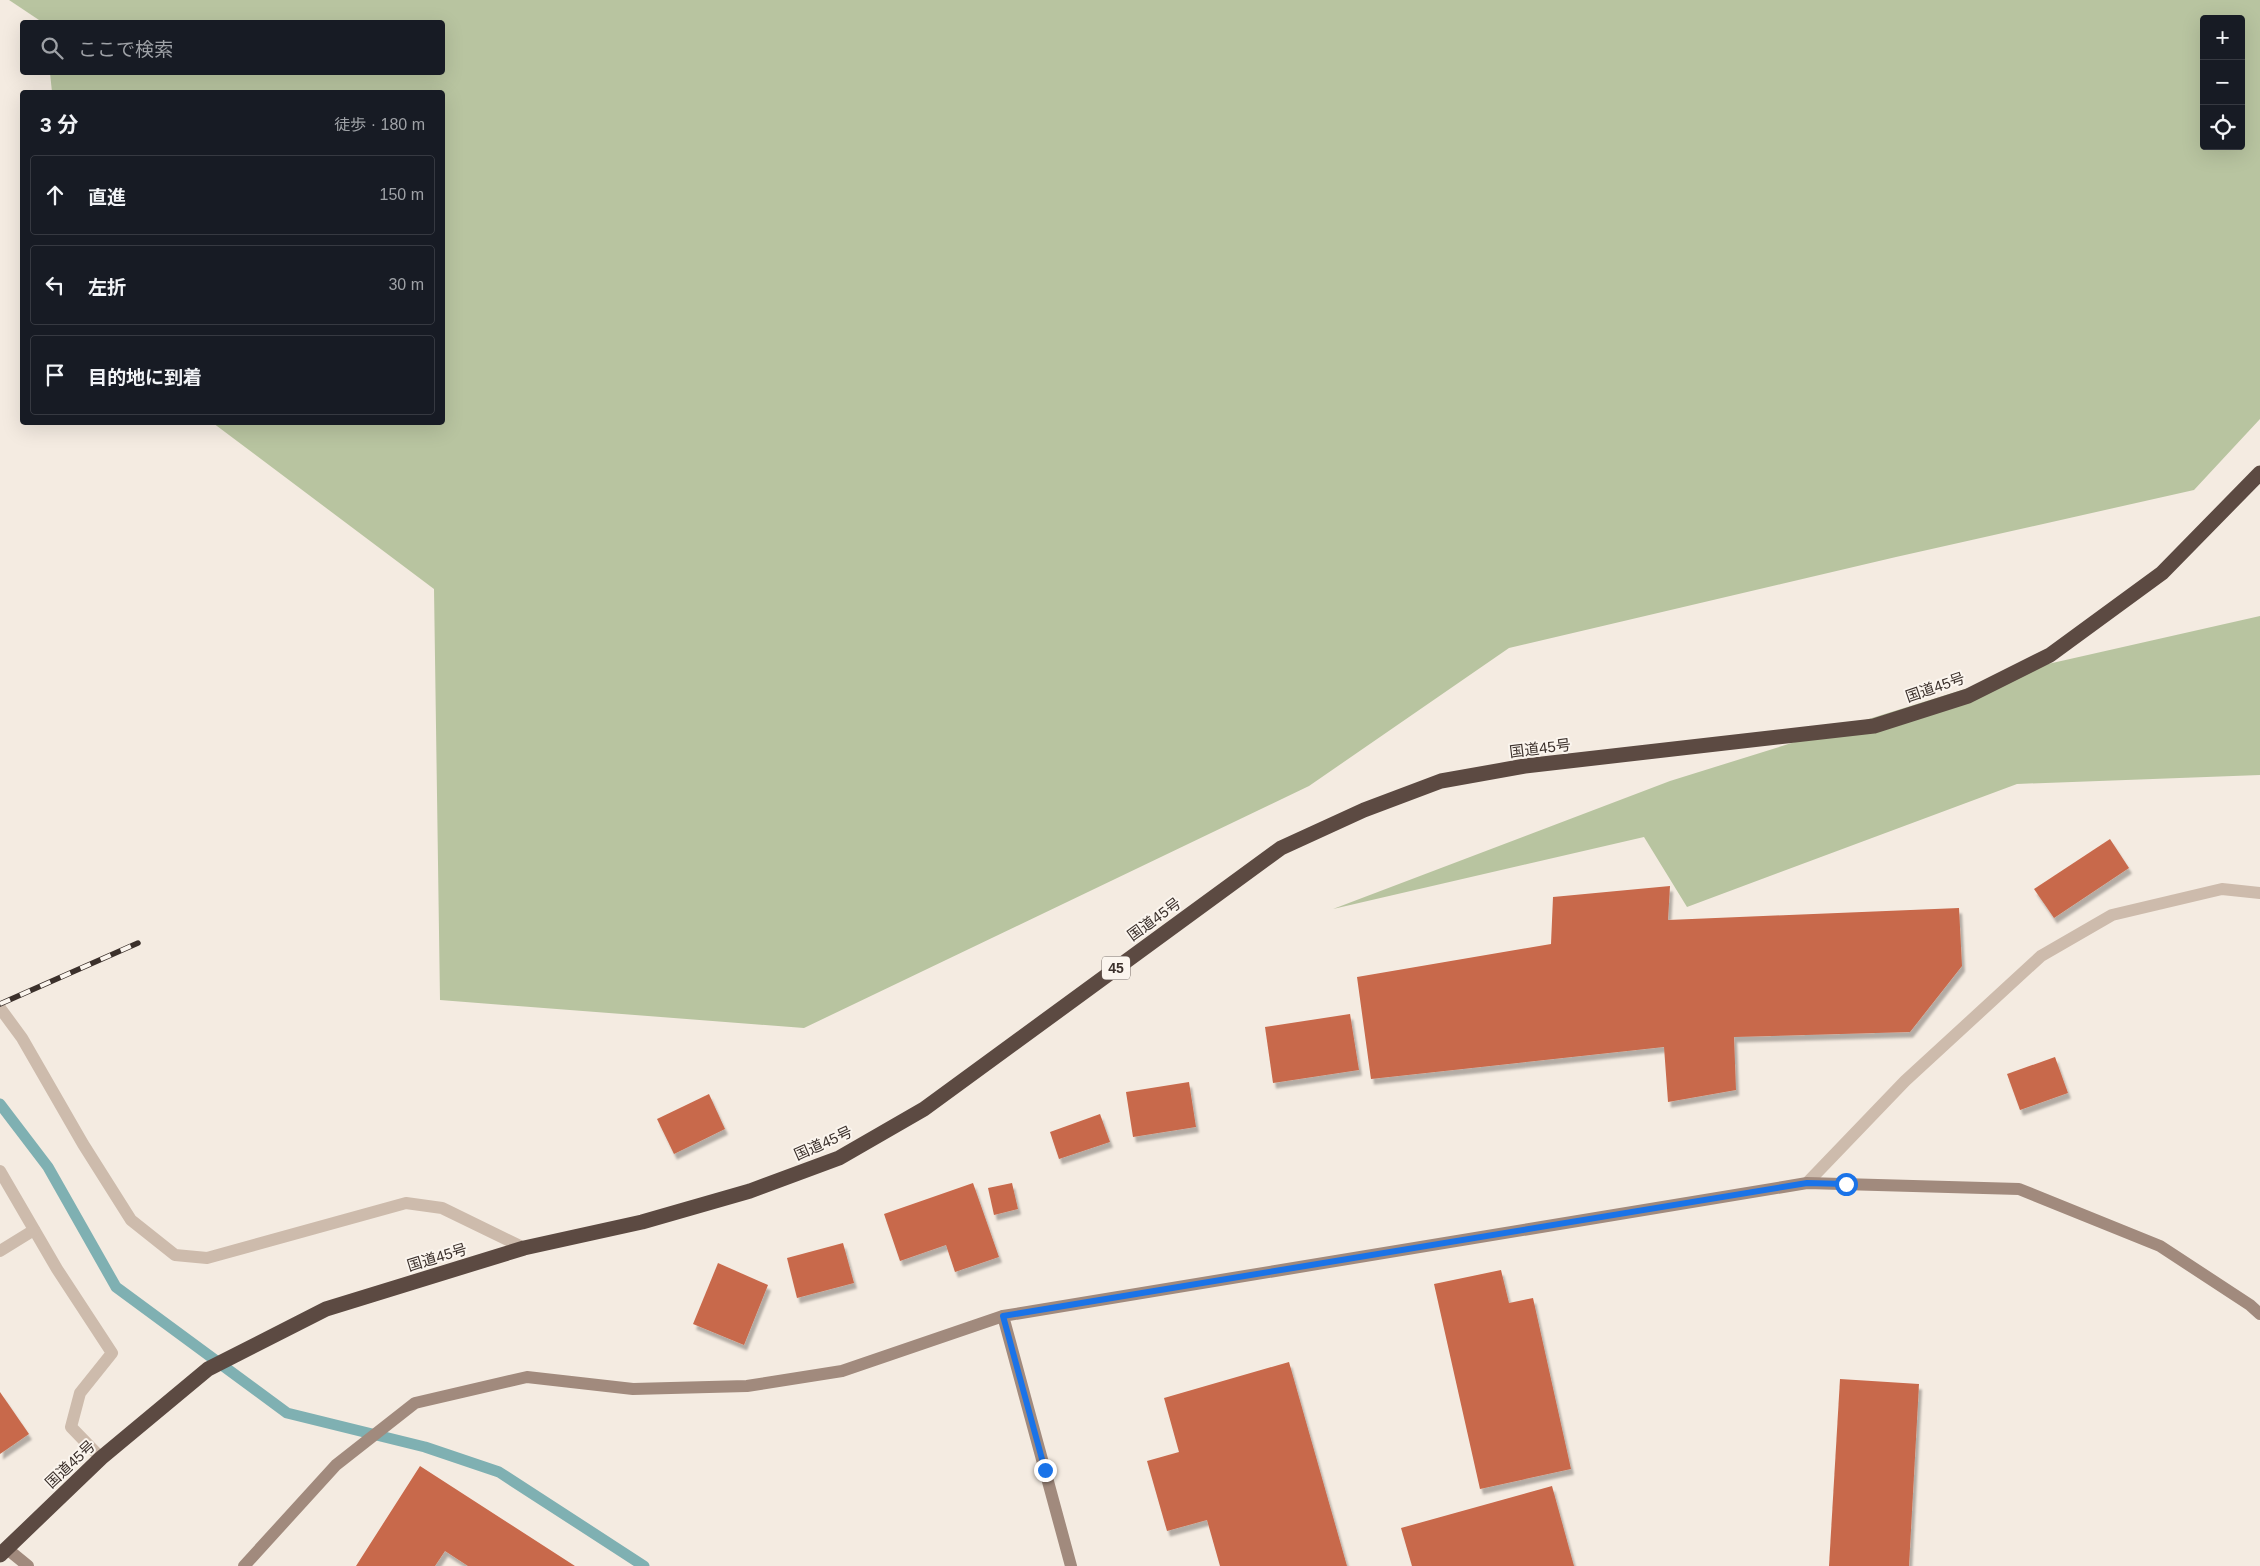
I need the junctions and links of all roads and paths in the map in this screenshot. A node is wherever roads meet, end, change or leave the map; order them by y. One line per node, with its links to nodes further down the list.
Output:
1 (2260, 473): 7 (highway, 国道45号 / 45)
2 (2260, 893): 5 (street)
3 (0, 1008): 7 (street)
4 (0, 1171): 6 (street)
5 (1807, 1183): 9 (street); 10 (street)
6 (34, 1230): 8 (street); 11 (street)
7 (524, 1248): 11 (highway, 国道45号 / 45)
8 (0, 1251)
9 (2260, 1314)
10 (1003, 1316): 14 (street); 15 (street)
11 (102, 1458): 12 (highway, 国道45号 / 45)
12 (3, 1552): 13 (street)
13 (28, 1566)
14 (244, 1566)
15 (1071, 1566)

